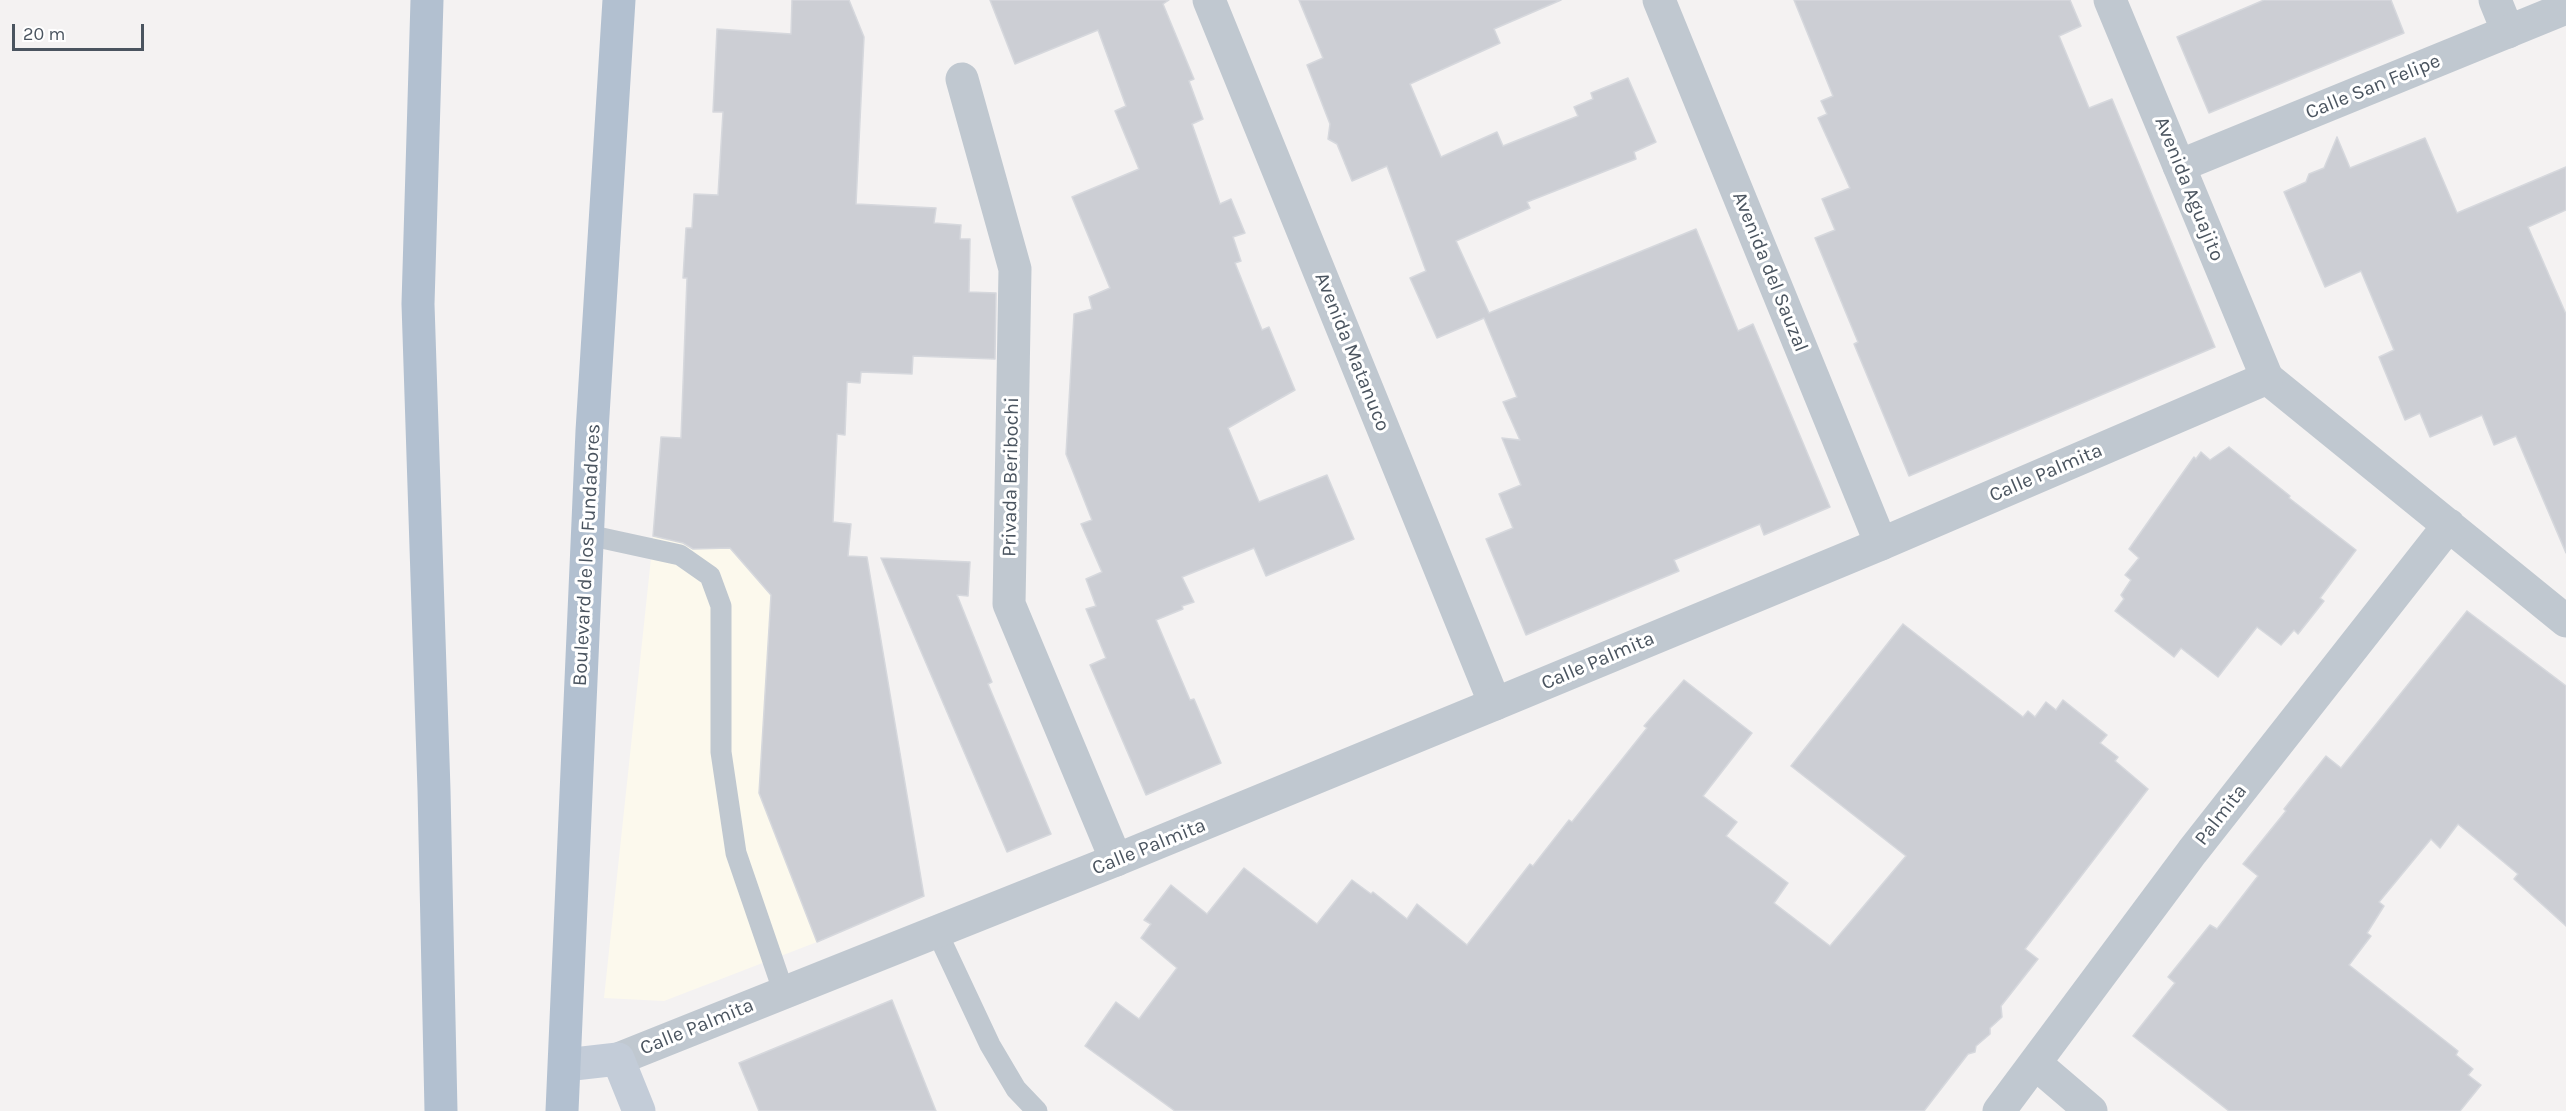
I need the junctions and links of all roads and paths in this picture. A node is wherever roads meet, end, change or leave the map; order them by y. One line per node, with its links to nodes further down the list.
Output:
1 (427, 0): 23 (main road)
2 (619, 0): 13 (main road, Boulevard de los Fundadores)
3 (1209, 0): 16 (street, Avenida Matanuco)
4 (1659, 0): 14 (street, Avenida del Sauzal)
5 (2110, 0): 10 (street, Avenida Aguajito)
6 (2495, 0): 8 (street)
7 (2566, 8): 8 (street, Calle San Felipe)
8 (2508, 32): 10 (street, Calle San Felipe)
9 (962, 79): 17 (street, Privada Beribochi)
10 (2180, 166): 11 (street, Avenida Aguajito)
11 (2267, 378): 12 (street); 14 (street, Calle Palmita)
12 (2449, 525): 15 (street); 21 (street, Palmita)
13 (588, 535): 19 (lane); 22 (main road, Boulevard de los Fundadores)
14 (1881, 544): 16 (street, Calle Palmita)
15 (2566, 621)
16 (1495, 704): 17 (street, Calle Palmita)
17 (1116, 860): 18 (street, Calle Palmita)
18 (937, 932): 19 (street, Calle Palmita); 26 (lane)
19 (784, 993): 20 (street, Calle Palmita)
20 (618, 1059): 22 (main road, Calle Palmita); 25 (main road)
21 (2036, 1064): 27 (street, Palmita); 28 (street)
22 (564, 1065): 24 (main road, Boulevard de los Fundadores)
23 (441, 1111)
24 (562, 1111)
25 (639, 1111)
26 (1037, 1111)
27 (1999, 1111)
28 (2091, 1111)

